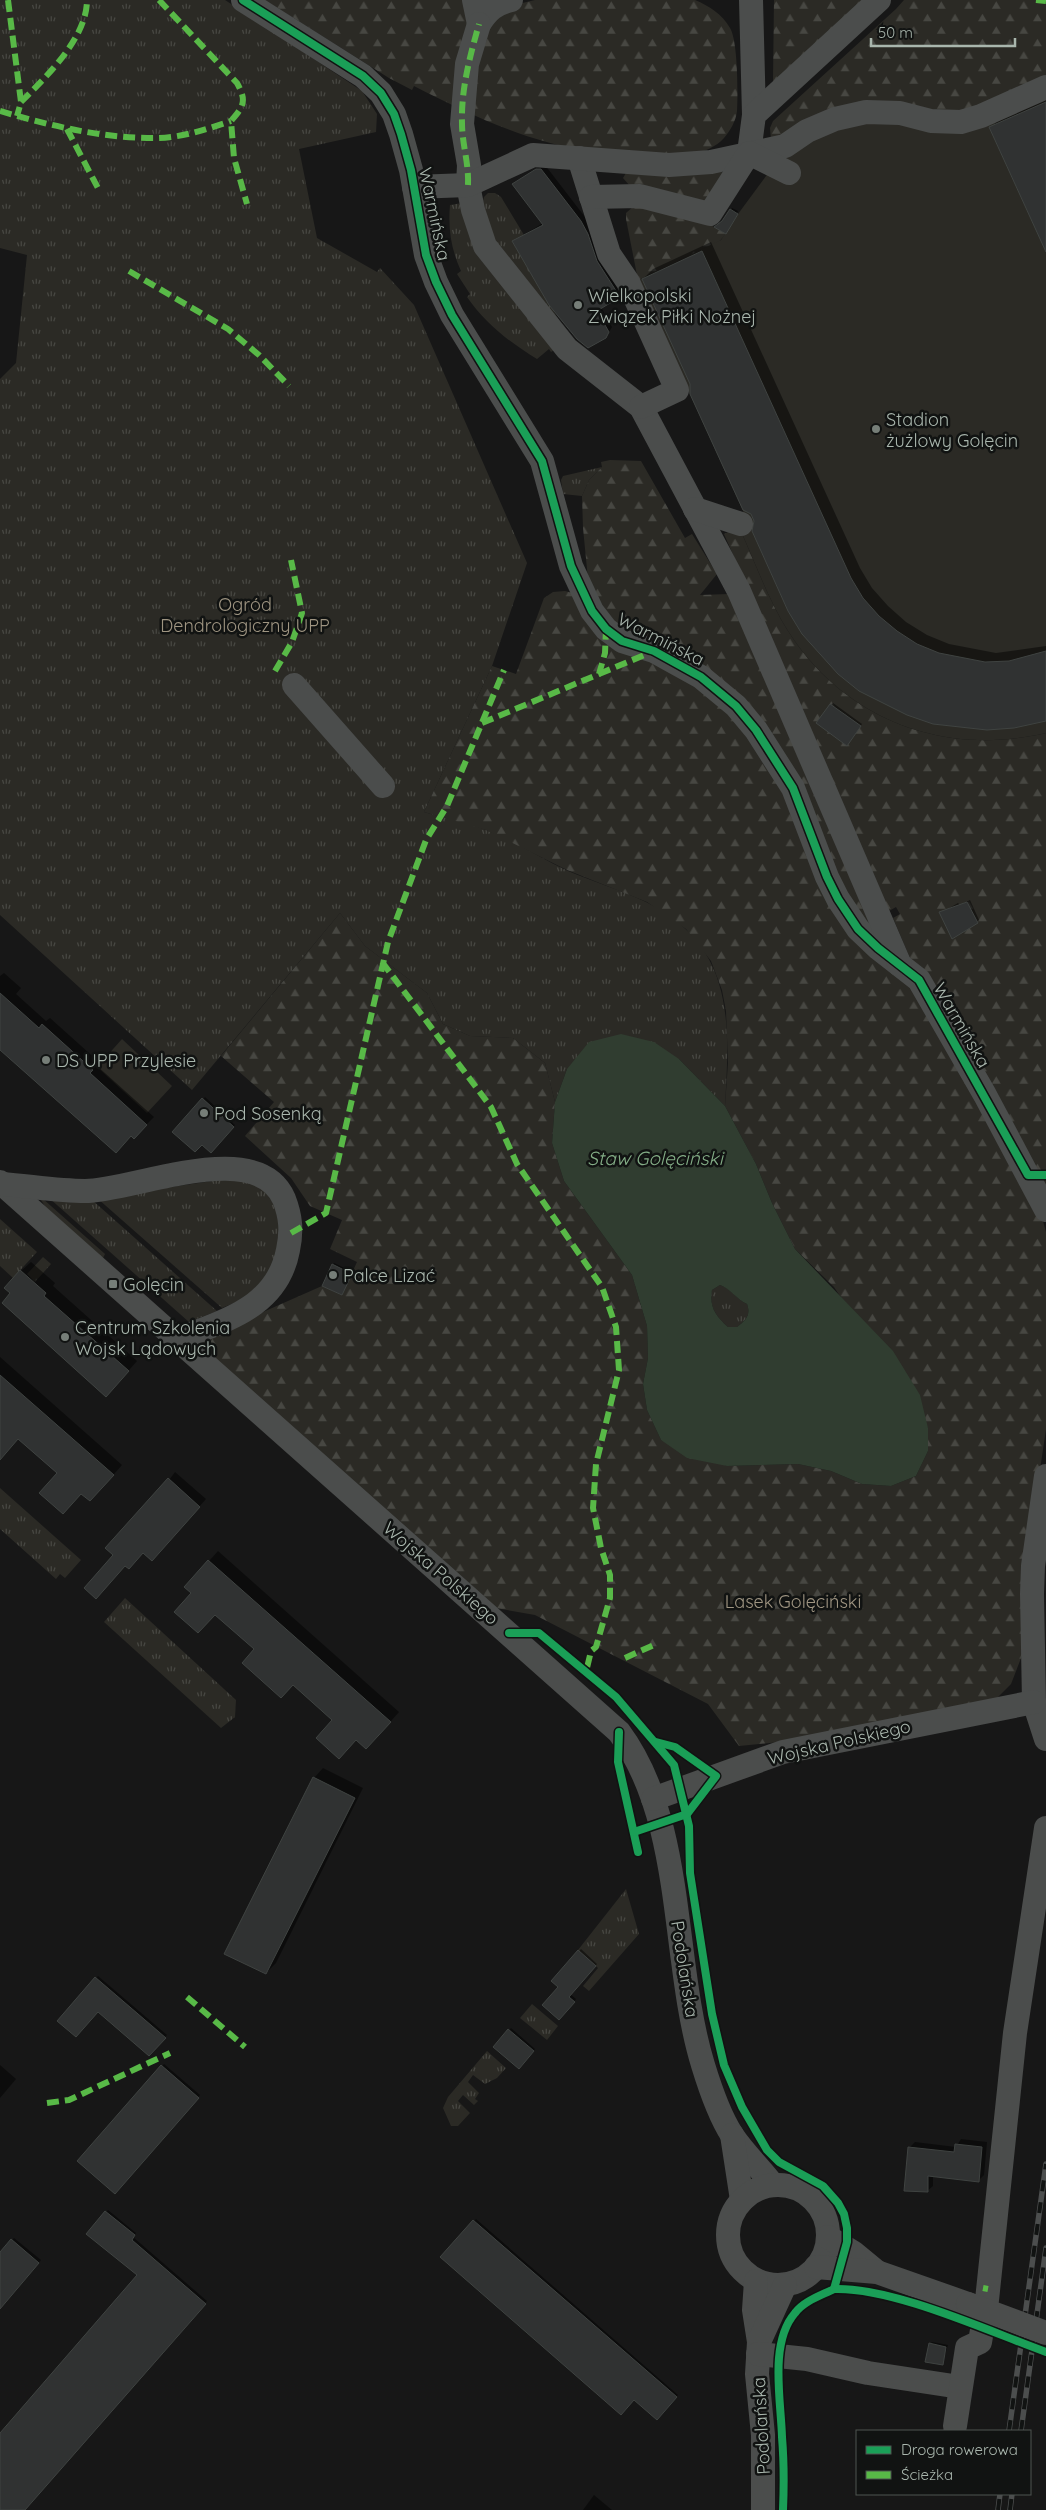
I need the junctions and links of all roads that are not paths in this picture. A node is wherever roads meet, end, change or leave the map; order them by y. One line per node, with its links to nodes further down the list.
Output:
1 (243, 0): 13 (street, Warmińska)
2 (474, 0): 6 (street)
3 (511, 0): 6 (street)
4 (751, 0): 8 (street)
5 (878, 0): 8 (street)
6 (479, 24): 12 (street)
7 (1046, 87): 9 (street)
8 (754, 115): 9 (street)
9 (749, 153): 10 (street); 11 (street); 14 (street)
10 (579, 158): 12 (street); 14 (street)
11 (789, 173)
12 (468, 185): 13 (street); 15 (street)
13 (414, 187): 20 (street, Warmińska)
14 (591, 197): 15 (street)
15 (641, 408): 16 (street)
16 (695, 509): 17 (street); 20 (street)
17 (741, 524)
18 (294, 684): 19 (street)
19 (384, 786)
20 (900, 965): 22 (street, Warmińska)
21 (1, 1183): 23 (street, Wojska Polskiego); 23 (street)
22 (1046, 1210)
23 (176, 1340): 27 (street, Wojska Polskiego)
24 (1046, 1476): 25 (street)
25 (1034, 1702): 26 (street); 27 (street, Wojska Polskiego)
26 (1046, 1739)
27 (653, 1799): 29 (street, Podolańska)
28 (1046, 1828): 39 (street)
29 (732, 2135): 30 (street, Podolańska); 31 (street, Podolańska)
30 (772, 2186): 31 (street); 32 (street)
31 (742, 2200): 35 (street)
32 (828, 2237): 33 (street); 34 (street)
33 (816, 2267): 34 (street); 36 (street)
34 (877, 2272): 37 (street, bridge)
35 (756, 2280): 36 (street); 38 (street, Podolańska)
36 (785, 2285): 38 (street, Podolańska)
37 (1046, 2333)
38 (759, 2348): 39 (street); 41 (street, Podolańska)
39 (960, 2387): 40 (street)
40 (955, 2426)
41 (763, 2510)

